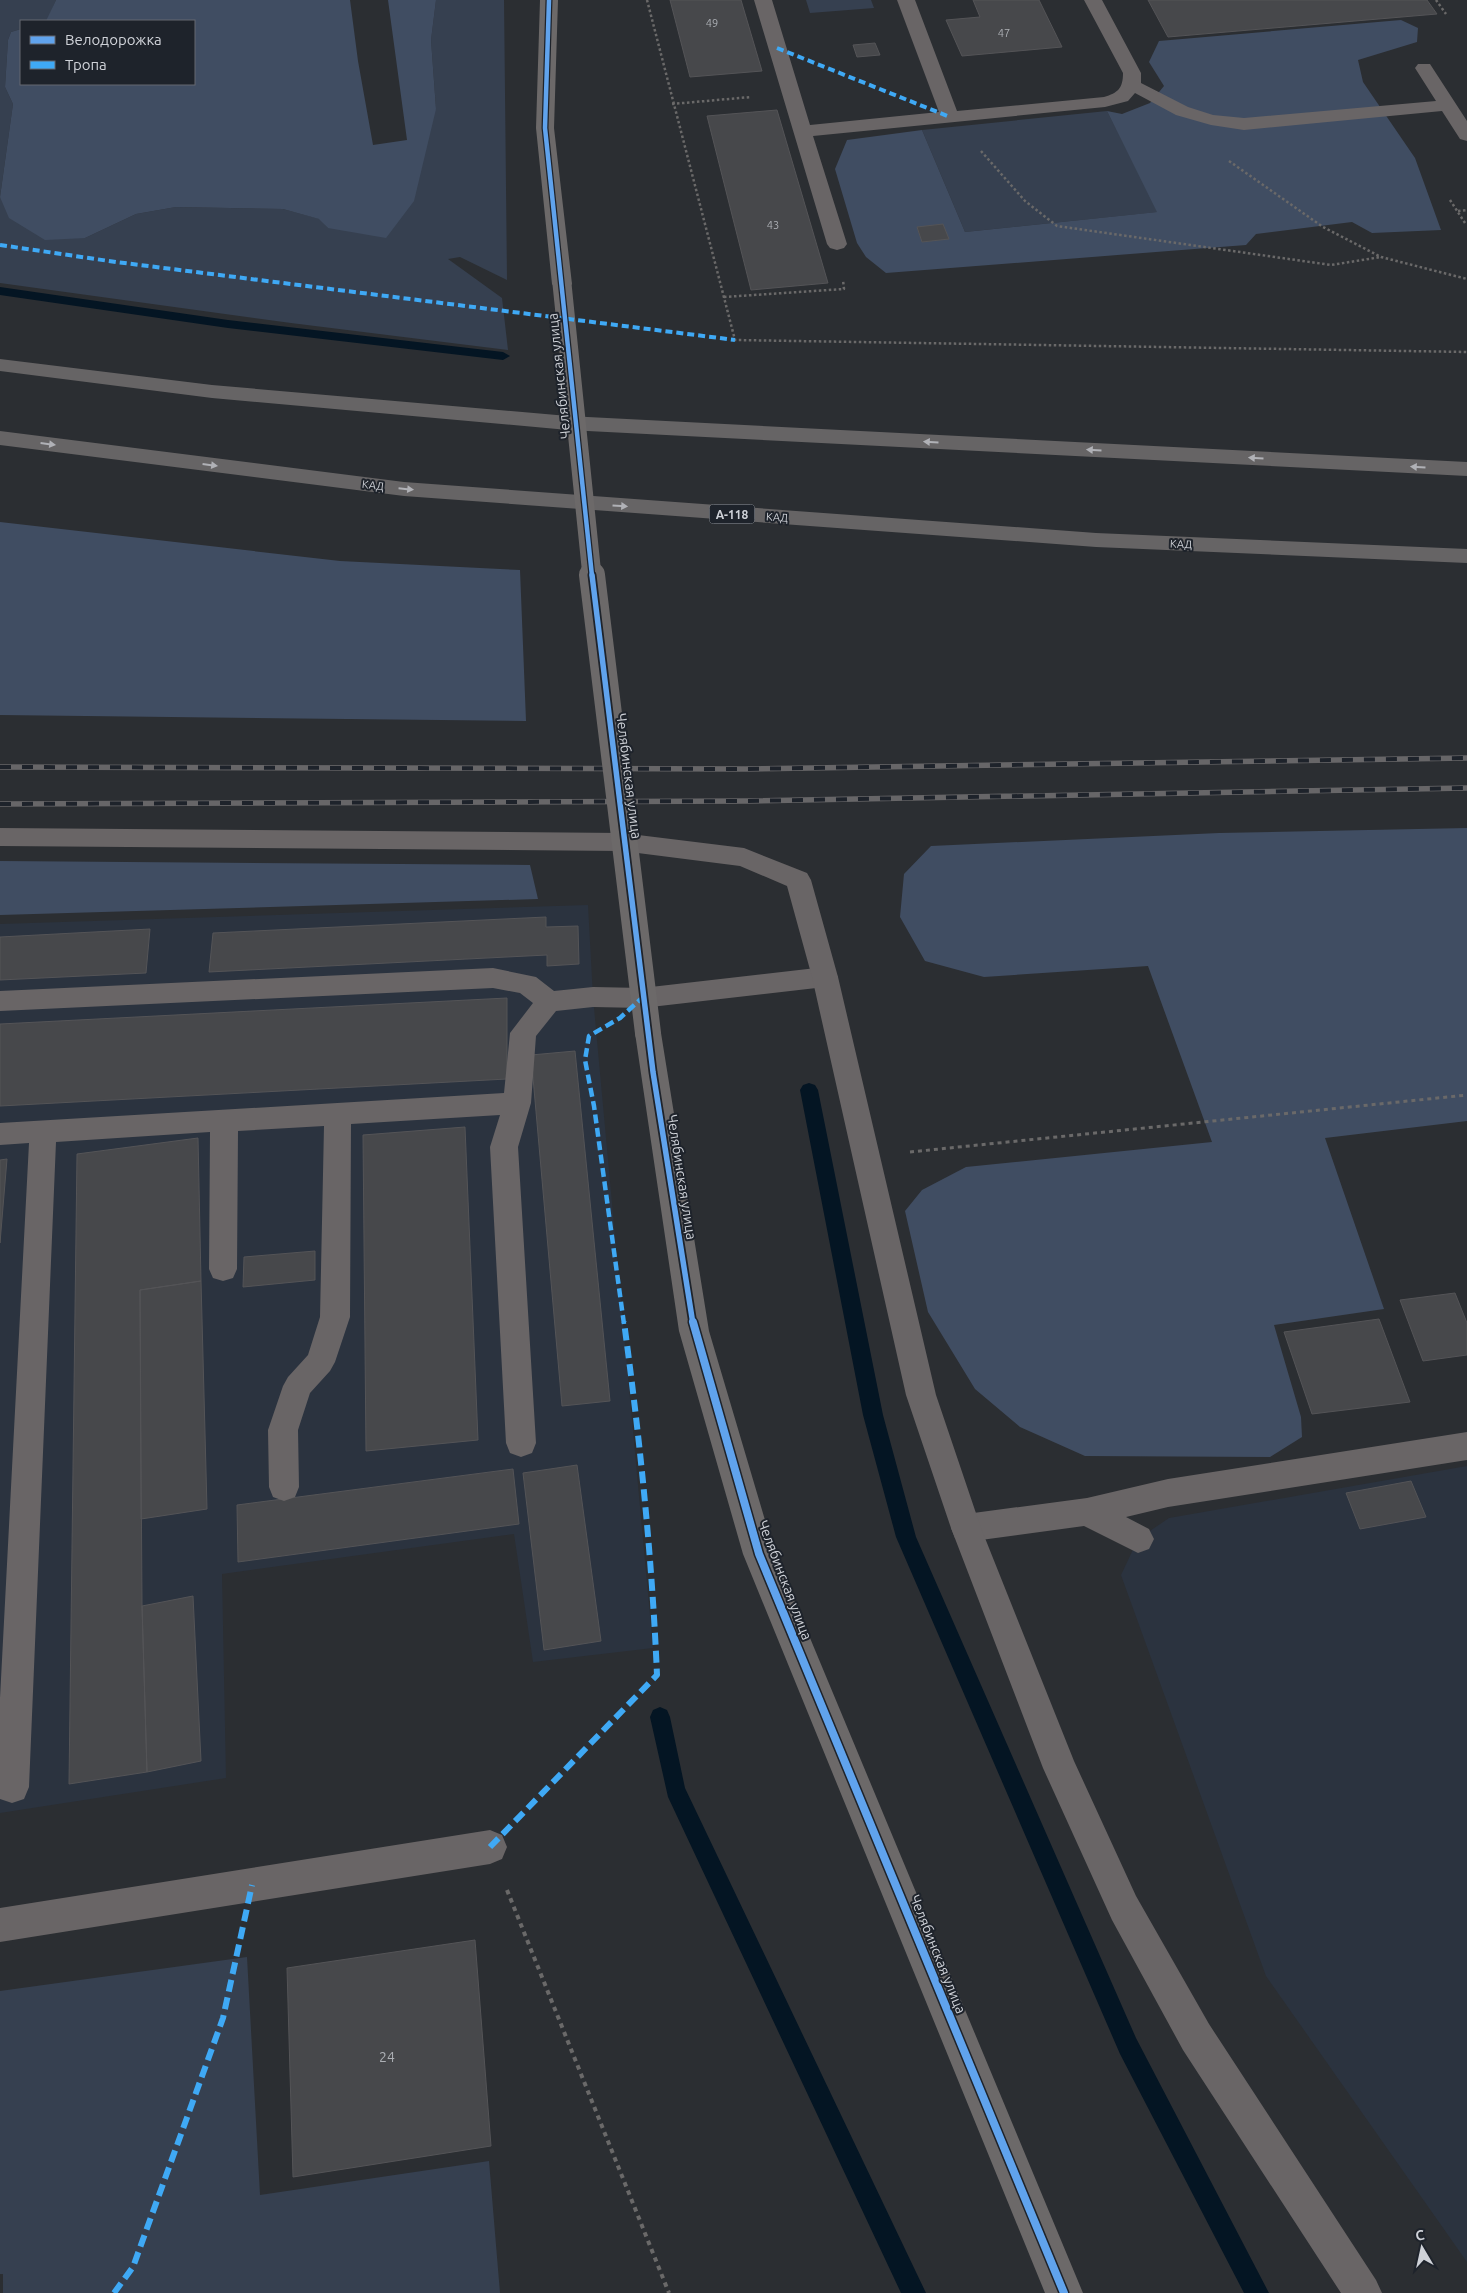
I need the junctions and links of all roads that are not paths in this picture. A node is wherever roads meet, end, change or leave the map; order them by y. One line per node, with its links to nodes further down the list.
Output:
1 (549, 0): 37 (street, Челябинская улица, bridge)
2 (763, 0): 9 (street)
3 (906, 0): 8 (street)
4 (1093, 0): 6 (street)
5 (1424, 68): 7 (street)
6 (1132, 85): 7 (street); 8 (street)
7 (1448, 105): 10 (street)
8 (950, 117): 9 (street)
9 (803, 131): 11 (street)
10 (1467, 134)
11 (837, 244)
12 (0, 365): 14 (highway, one-way to 12)
13 (0, 438): 15 (highway, КАД / А-118, one-way to 15)
14 (1467, 469)
15 (1467, 556)
16 (0, 837): 17 (street)
17 (622, 842): 18 (street); 19 (street)
18 (825, 977): 19 (street); 32 (street)
19 (642, 998): 21 (street)
20 (0, 1001): 21 (street)
21 (549, 1002): 22 (street)
22 (517, 1103): 23 (street); 28 (street)
23 (338, 1113): 24 (street); 30 (street)
24 (224, 1121): 25 (street); 27 (street)
25 (43, 1131): 26 (street); 34 (street)
26 (0, 1134)
27 (223, 1268)
28 (521, 1443)
29 (1467, 1446): 31 (street)
30 (284, 1487)
31 (1087, 1512): 32 (street); 33 (street)
32 (966, 1528): 38 (street)
33 (1138, 1539)
34 (12, 1787)
35 (490, 1847): 36 (street)
36 (0, 1925)
37 (1064, 2293)
38 (1364, 2293)

